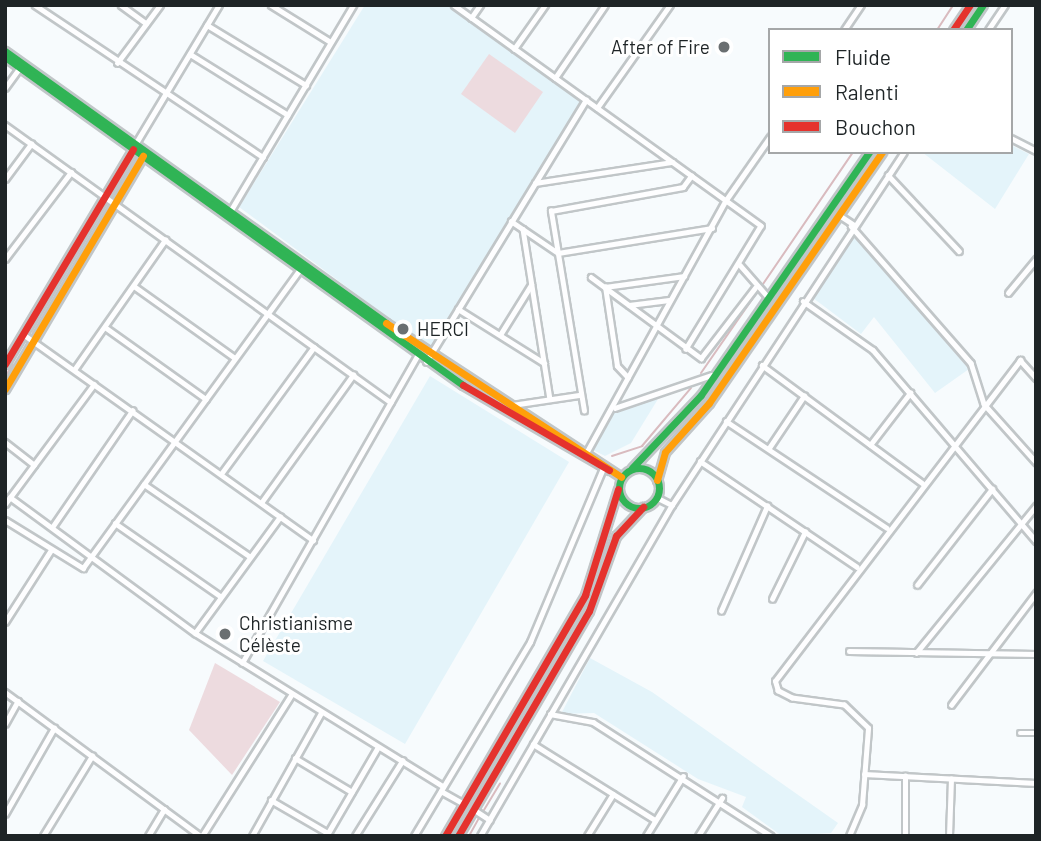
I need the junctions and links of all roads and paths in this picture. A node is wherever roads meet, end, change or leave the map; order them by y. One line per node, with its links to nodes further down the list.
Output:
1 (35, 5): 28 (street)
2 (121, 5): 17 (street)
3 (160, 5): 17 (street)
4 (219, 5): 18 (street)
5 (271, 5): 23 (street)
6 (353, 5): 23 (street)
7 (454, 5): 16 (street)
8 (480, 5): 16 (street)
9 (545, 5): 24 (street)
10 (606, 5): 30 (street)
11 (670, 5): 35 (street)
12 (861, 5): 19 (street)
13 (970, 5): 20 (main road)
14 (983, 5): 21 (main road)
15 (1005, 5): 22 (street)
16 (471, 18): 24 (street)
17 (146, 23): 28 (street)
18 (207, 25): 26 (street); 31 (street)
19 (845, 28)
20 (954, 28)
21 (968, 28)
22 (989, 28)
23 (331, 42): 31 (street)
24 (514, 49): 30 (street)
25 (5, 51): 29 (main road)
26 (190, 54): 33 (street); 36 (street)
27 (5, 57): 29 (main road)
28 (117, 63): 33 (street)
29 (22, 66): 32 (street); 41 (main road)
30 (555, 78): 34 (street)
31 (306, 85): 36 (street)
32 (5, 88)
33 (164, 96): 41 (street); 47 (street)
34 (586, 100): 35 (street); 53 (street)
35 (597, 108): 48 (street)
36 (289, 115): 47 (street)
37 (5, 125): 40 (street)
38 (1013, 139): 42 (street)
39 (768, 140): 55 (street)
40 (31, 144): 49 (street); 52 (street)
41 (134, 146): 43 (main road); 54 (main road)
42 (1036, 150)
43 (144, 154): 56 (main road); 57 (main road); 70 (main road)
44 (868, 154): 78 (main road)
45 (881, 154): 58 (main road)
46 (903, 154): 50 (street)
47 (263, 157): 57 (street)
48 (673, 162): 51 (street); 53 (street)
49 (71, 172): 54 (street); 66 (street)
50 (888, 174): 60 (street); 65 (street)
51 (691, 176): 55 (street); 64 (street)
52 (5, 178)
53 (534, 184): 59 (street)
54 (104, 196): 56 (street); 86 (main road)
55 (726, 201): 61 (street); 69 (street)
56 (115, 204): 63 (street); 88 (main road)
57 (231, 210): 68 (main road)
58 (839, 215): 60 (street); 132 (main road)
59 (511, 221): 62 (street); 82 (street)
60 (852, 225): 80 (street); 113 (street)
61 (713, 228): 64 (street); 71 (street)
62 (523, 229): 64 (street); 73 (street)
63 (165, 240): 74 (street); 83 (street)
64 (555, 251): 108 (street)
65 (958, 251)
66 (5, 259)
67 (1036, 259): 77 (street)
68 (304, 263): 70 (street); 90 (main road)
69 (740, 264): 76 (street); 91 (street)
70 (299, 271): 83 (street); 94 (main road)
71 (685, 276): 75 (street); 79 (street)
72 (591, 277): 75 (street)
73 (532, 284): 87 (street); 97 (street)
74 (134, 286): 85 (street); 95 (street)
75 (605, 287): 81 (street); 103 (street)
76 (755, 288): 78 (street); 91 (street)
77 (1008, 293)
78 (769, 298): 101 (main road)
79 (670, 300): 81 (street); 84 (street)
80 (803, 301): 99 (street); 107 (street)
81 (628, 305): 84 (street)
82 (458, 309): 87 (street); 93 (street)
83 (268, 314): 89 (street); 95 (street)
84 (656, 326): 91 (street); 103 (street)
85 (105, 327): 100 (street); 110 (street)
86 (23, 334): 88 (street); 92 (main road)
87 (500, 335): 97 (street)
88 (33, 341): 100 (street); 106 (main road)
89 (314, 347): 102 (street); 130 (street)
90 (422, 348): 93 (main road); 94 (street)
91 (686, 349)
92 (8, 352): 98 (main road)
93 (430, 354): 96 (street); 114 (main road)
94 (418, 356): 96 (main road); 112 (street)
95 (235, 358): 110 (street)
96 (426, 362): 124 (main road)
97 (544, 363): 111 (street)
98 (5, 364)
99 (762, 365): 109 (street); 118 (street)
100 (74, 370): 105 (street)
101 (716, 374): 115 (street); 128 (main road)
102 (353, 375): 112 (street); 139 (street)
103 (628, 378): 115 (street)
104 (1036, 378): 113 (street)
105 (94, 384): 116 (street); 127 (street)
106 (5, 389)
107 (910, 393): 121 (street); 122 (street)
108 (580, 395): 111 (street); 117 (street)
109 (804, 396): 122 (street); 123 (street)
110 (206, 399): 119 (street)
111 (550, 399): 114 (street)
112 (391, 402): 152 (street)
113 (984, 404): 121 (street); 126 (street)
114 (512, 405): 124 (main road)
115 (615, 408): 124 (street)
116 (132, 411): 119 (street); 149 (street)
117 (584, 411)
118 (726, 421): 123 (street); 125 (street)
119 (175, 441): 130 (street); 134 (street)
120 (5, 442): 127 (street)
121 (952, 443): 133 (street); 136 (street)
122 (870, 445): 133 (street)
123 (769, 448): 150 (street)
124 (585, 455): 129 (main road)
125 (701, 461): 141 (street); 142 (street)
126 (1036, 462)
127 (34, 465): 137 (street)
128 (632, 468): 131 (main road); 132 (main road)
129 (606, 470): 131 (main road); 192 (street)
130 (221, 474): 139 (street)
131 (621, 477): 135 (main road)
132 (657, 480): 138 (main road)
133 (922, 483): 150 (street)
134 (144, 484): 147 (street); 156 (street)
135 (618, 489): 144 (main road); 197 (main road)
136 (992, 489): 148 (street); 158 (street)
137 (10, 497): 140 (street); 149 (street)
138 (656, 497): 141 (street); 144 (main road)
139 (261, 503): 145 (street)
140 (5, 504)
141 (672, 505): 177 (street)
142 (767, 506): 151 (street); 164 (street)
143 (1036, 506): 148 (street)
144 (643, 507): 199 (main road)
145 (280, 517): 152 (street); 156 (street)
146 (5, 520): 154 (street)
147 (115, 523): 155 (street); 160 (street)
148 (1021, 524): 153 (street); 169 (street)
149 (53, 526): 155 (street)
150 (887, 528): 157 (street)
151 (805, 532): 157 (street); 161 (street)
152 (313, 540): 171 (street)
153 (1036, 541)
154 (51, 550): 155 (street); 165 (street)
155 (93, 555): 166 (street)
156 (249, 556): 160 (street)
157 (857, 567): 187 (street)
158 (917, 585)
159 (1036, 593): 162 (street)
160 (220, 596): 166 (street)
161 (772, 599)
162 (1027, 604): 163 (street); 168 (street)
163 (1036, 605)
164 (721, 611)
165 (5, 622)
166 (195, 633): 171 (street)
167 (849, 651): 169 (street)
168 (992, 652): 169 (street); 170 (street); 175 (street)
169 (916, 653)
170 (1036, 654)
171 (242, 663): 173 (street)
172 (5, 692): 174 (street)
173 (290, 695): 176 (street); 205 (street)
174 (18, 701): 178 (street); 179 (street)
175 (951, 705)
176 (321, 713): 183 (street); 185 (street)
177 (550, 714): 182 (street); 188 (street)
178 (5, 724)
179 (54, 728): 184 (street); 200 (street)
180 (1020, 733): 181 (street)
181 (1036, 733)
182 (533, 744): 194 (street); 201 (street)
183 (379, 747): 186 (street); 193 (street)
184 (92, 756): 198 (street); 203 (street)
185 (295, 758): 193 (street); 196 (street)
186 (402, 761): 192 (street); 207 (street)
187 (864, 774): 189 (street); 216 (street)
188 (683, 776): 195 (street); 202 (street)
189 (905, 776): 190 (street); 217 (street)
190 (951, 779): 191 (street); 218 (street)
191 (1036, 783)
192 (442, 788): 197 (street); 208 (street)
193 (352, 792): 196 (street)
194 (613, 794): 202 (street); 212 (street)
195 (722, 798): 214 (street); 215 (street)
196 (271, 800): 206 (street)
197 (464, 804): 209 (main road)
198 (164, 809): 204 (street); 205 (street)
199 (473, 809): 201 (street); 210 (main road)
200 (5, 814)
201 (490, 820): 211 (street)
202 (655, 821): 213 (street)
203 (43, 836)
204 (148, 836)
205 (201, 836)
206 (251, 836)
207 (355, 836)
208 (414, 836)
209 (445, 836)
210 (458, 836)
211 (480, 836)
212 (587, 836)
213 (646, 836)
214 (698, 836)
215 (771, 836)
216 (849, 836)
217 (905, 836)
218 (949, 836)

